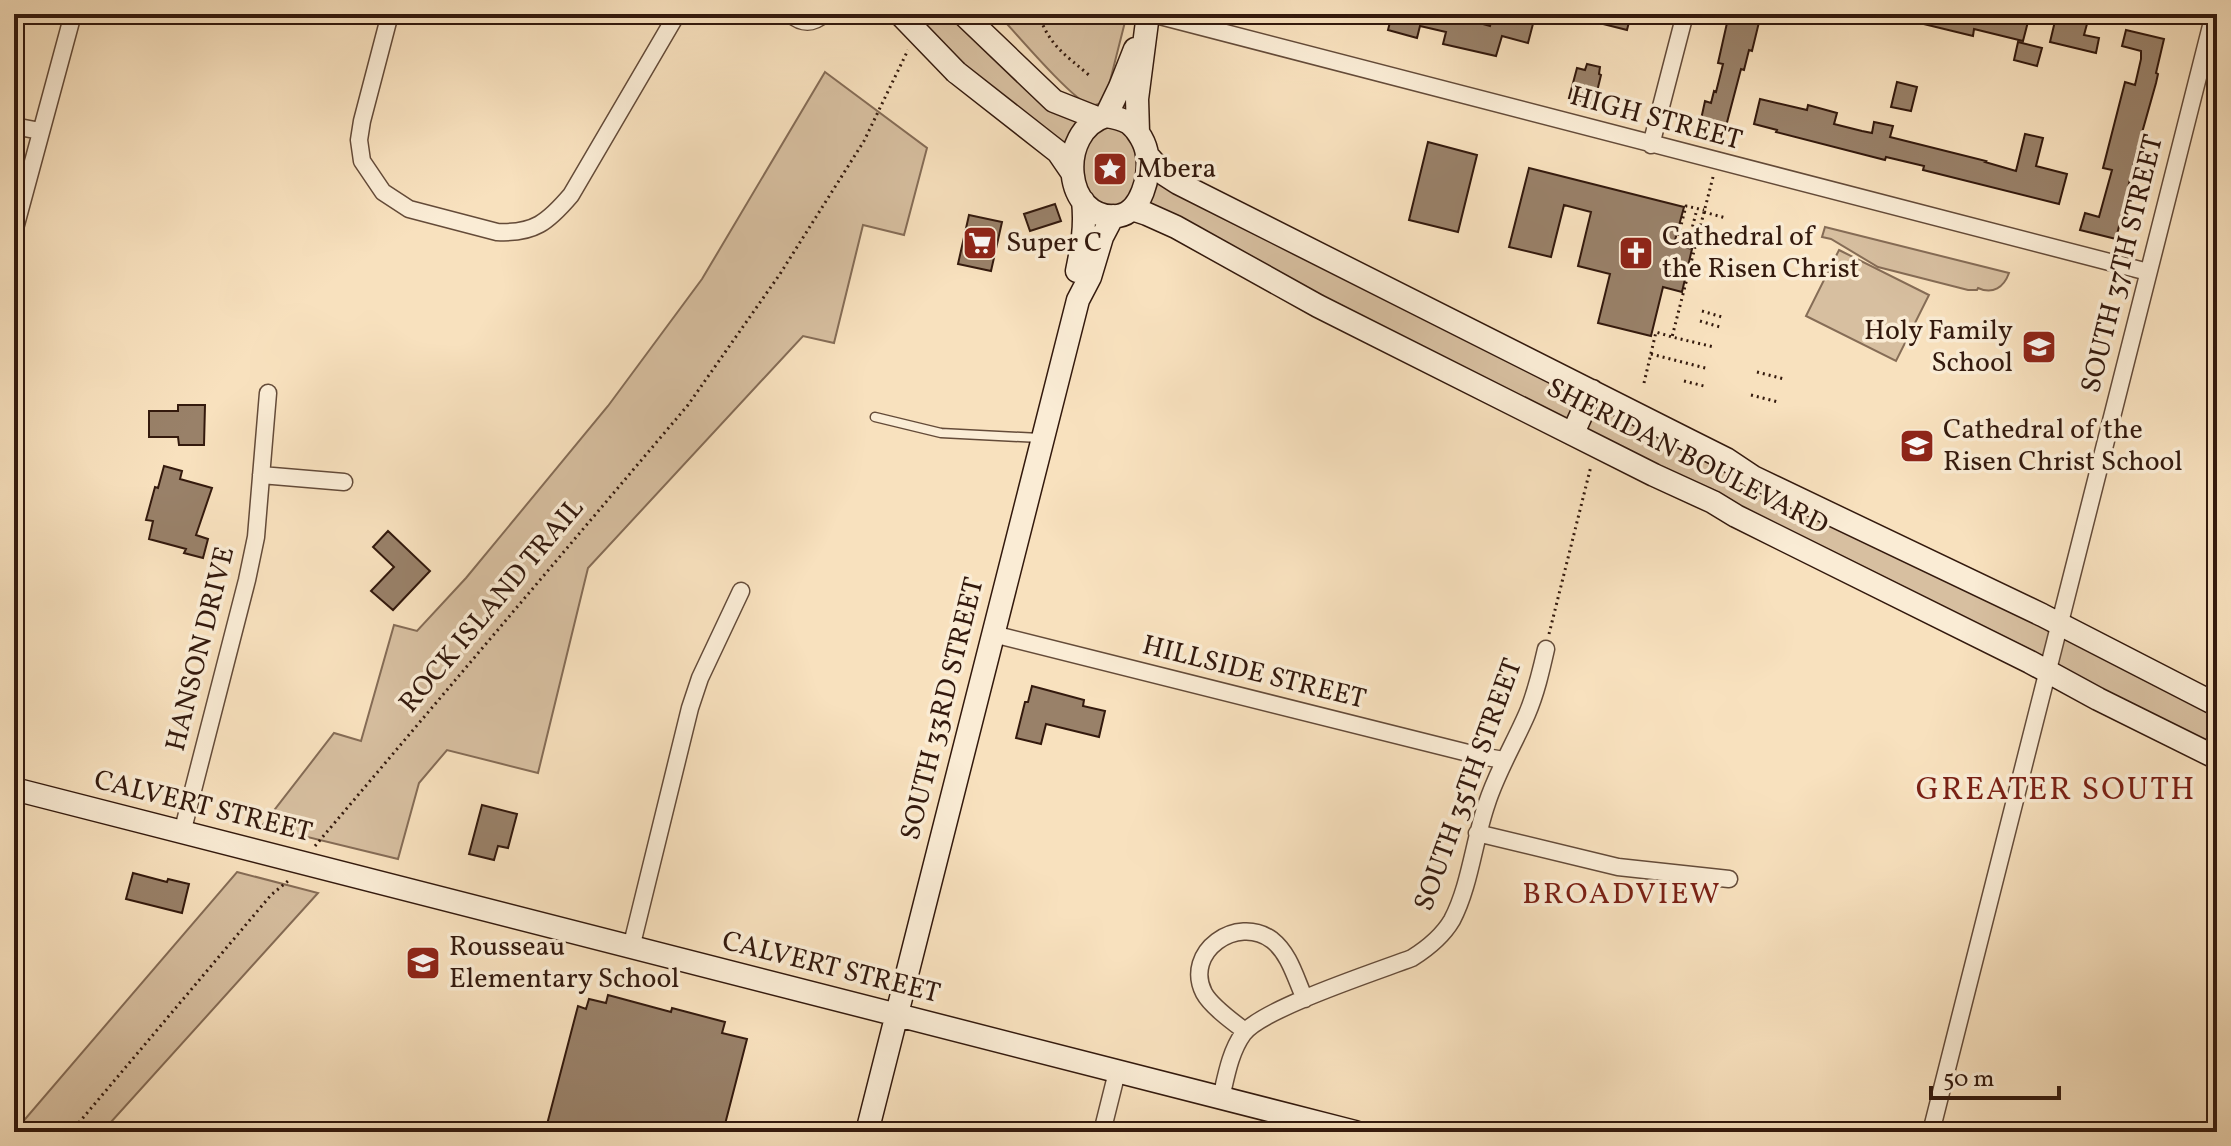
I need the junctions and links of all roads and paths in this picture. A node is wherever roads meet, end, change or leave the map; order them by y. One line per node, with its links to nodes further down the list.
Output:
1 (73, 14): 16 (street)
2 (390, 14): 3 (street)
3 (677, 14)
4 (790, 14): 5 (street)
5 (824, 14)
6 (900, 14): 20 (main road, bridge)
7 (1039, 14): 13 (path)
8 (1150, 14): 14 (main road); 17 (main road); 18 (street, HIGH STREET)
9 (1685, 14): 18 (street)
10 (2214, 14): 32 (street, SOUTH 37TH STREET)
11 (966, 17): 14 (main road)
12 (897, 72): 68 (path, ROCK ISLAND TRAIL)
13 (1090, 76)
14 (1101, 117): 17 (main road); 20 (main road)
15 (14, 126): 16 (street)
16 (40, 131): 29 (street)
17 (1138, 132): 19 (main road)
18 (1651, 145): 32 (street, HIGH STREET)
19 (1148, 156): 25 (main road); 47 (main road, SHERIDAN BOULEVARD)
20 (1071, 171): 22 (main road)
21 (1713, 177): 24 (path)
22 (1083, 201): 25 (main road); 33 (main road, SOUTH 33RD STREET)
23 (1697, 209): 24 (path); 27 (path); 28 (path)
24 (1704, 211): 26 (path); 31 (path)
25 (1122, 213): 33 (main road, SOUTH 33RD STREET); 52 (main road, SHERIDAN BOULEVARD)
26 (1726, 218)
27 (1681, 222): 28 (path); 30 (path)
28 (1693, 225): 30 (path)
29 (14, 232)
30 (1688, 244): 31 (path)
31 (1695, 246): 38 (path)
32 (2148, 272): 58 (street, SOUTH 37TH STREET)
33 (1078, 300): 53 (main road, SOUTH 33RD STREET)
34 (1702, 311): 35 (path)
35 (1722, 317)
36 (1700, 321): 37 (path)
37 (1720, 327)
38 (1672, 337): 39 (path); 40 (path)
39 (1714, 347)
40 (1651, 354): 41 (path); 45 (path)
41 (1709, 369)
42 (1757, 372): 43 (path)
43 (1784, 379)
44 (1684, 381): 46 (path)
45 (1644, 383)
46 (1704, 386)
47 (1592, 391): 52 (main road); 58 (main road, SHERIDAN BOULEVARD)
48 (268, 393): 54 (street, HANSON DRIVE)
49 (1751, 395): 50 (path)
50 (1778, 402)
51 (875, 417): 53 (lane)
52 (1573, 433): 61 (main road, SHERIDAN BOULEVARD)
53 (1044, 438): 59 (main road, SOUTH 33RD STREET)
54 (261, 475): 56 (street); 66 (street, HANSON DRIVE)
55 (1588, 479): 60 (path)
56 (344, 482)
57 (741, 591): 70 (street)
58 (2060, 624): 61 (street, SOUTH 37TH STREET); 62 (main road, SHERIDAN BOULEVARD)
59 (993, 634): 64 (street, HILLSIDE STREET); 72 (main road, SOUTH 33RD STREET)
60 (1546, 649): 64 (street, SOUTH 35TH STREET)
61 (2047, 671): 63 (main road, SHERIDAN BOULEVARD); 81 (street, SOUTH 37TH STREET)
62 (2217, 705)
63 (2217, 758)
64 (1504, 760): 67 (street, SOUTH 35TH STREET)
65 (14, 789): 66 (main road, CALVERT STREET)
66 (182, 833): 68 (main road, CALVERT STREET)
67 (1477, 833): 69 (street); 71 (street, SOUTH 35TH STREET)
68 (300, 863): 70 (main road, CALVERT STREET); 77 (path, ROCK ISLAND TRAIL)
69 (1729, 879)
70 (631, 948): 72 (main road, CALVERT STREET)
71 (1305, 999): 73 (street, SOUTH 35TH STREET); 73 (street)
72 (896, 1016): 74 (main road, CALVERT STREET); 78 (main road, SOUTH 33RD STREET)
73 (1245, 1031): 75 (street)
74 (1117, 1072): 75 (main road, CALVERT STREET); 79 (street)
75 (1221, 1098): 80 (main road, CALVERT STREET)
76 (2217, 1119): 82 (street)
77 (71, 1132)
78 (867, 1132)
79 (1102, 1132)
80 (1355, 1132)
81 (1931, 1132)
82 (2214, 1132)

